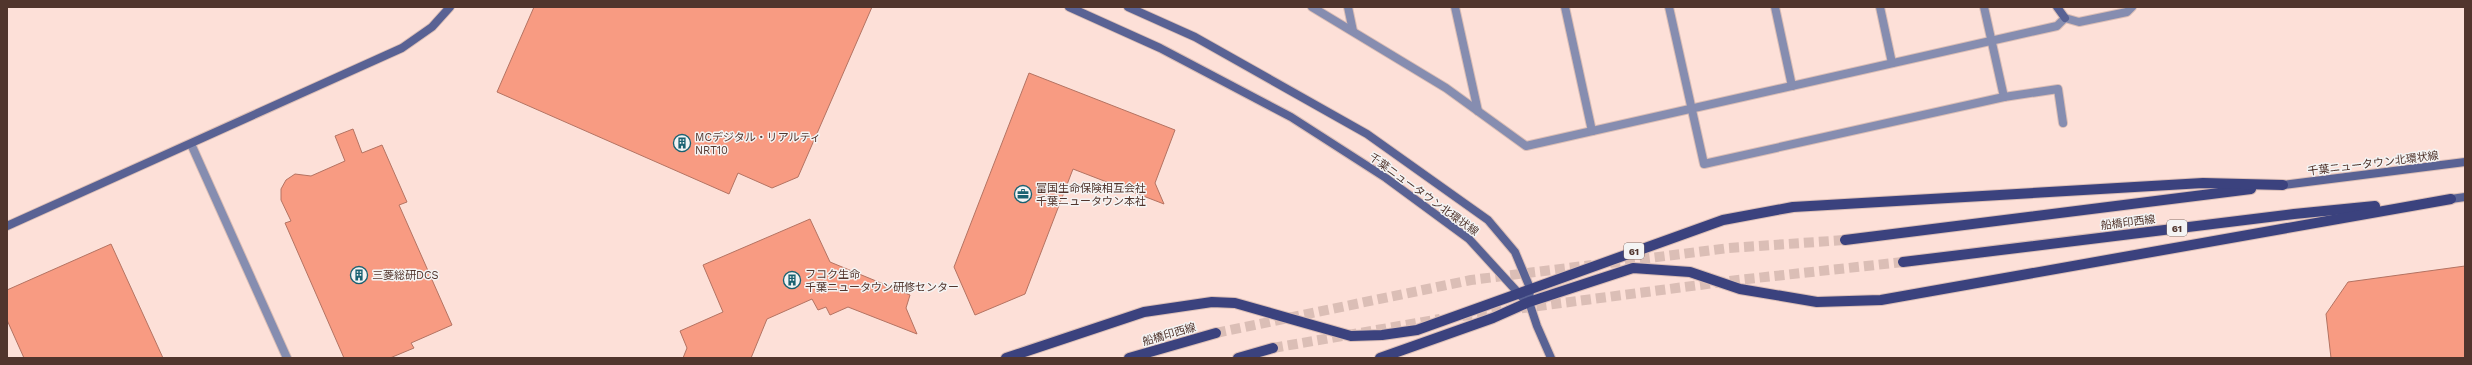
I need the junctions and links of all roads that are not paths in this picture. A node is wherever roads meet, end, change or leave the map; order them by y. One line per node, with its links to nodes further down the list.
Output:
1 (450, 7): 24 (main road)
2 (1069, 7): 33 (main road, 千葉ニュータウン北環状線)
3 (1128, 7): 32 (main road, 千葉ニュータウン北環状線)
4 (1312, 7): 15 (street)
5 (1348, 7): 15 (street)
6 (1455, 7): 21 (street)
7 (1565, 7): 23 (street)
8 (1670, 7): 20 (street)
9 (1775, 7): 18 (street)
10 (1880, 7): 17 (street)
11 (1984, 7): 16 (street)
12 (2057, 7): 14 (main road)
13 (2132, 7): 14 (street)
14 (2065, 18): 16 (street)
15 (1353, 31): 21 (street)
16 (1991, 40): 17 (street); 19 (street)
17 (1892, 63): 18 (street)
18 (1792, 86): 20 (street)
19 (2004, 97): 20 (street); 22 (street)
20 (1692, 108): 23 (street)
21 (1478, 111): 23 (street)
22 (2063, 123)
23 (1592, 131)
24 (191, 144): 29 (main road); 37 (street)
25 (2465, 162): 26 (main road, 千葉ニュータウン北環状線)
26 (2283, 185): 30 (main road, 船橋印西線); 32 (main road, 61)
27 (2465, 196): 28 (main road)
28 (2451, 199): 31 (main road, 船橋印西線 / 61); 34 (main road)
29 (7, 226)
30 (1845, 240)
31 (1903, 262)
32 (1530, 288): 33 (main road, 61); 34 (main road, 千葉ニュータウン北環状線)
33 (1516, 293): 34 (main road, 千葉ニュータウン北環状線); 38 (main road, 61)
34 (1529, 302): 41 (main road); 42 (main road)
35 (1216, 333): 39 (main road, 船橋印西線)
36 (1273, 348): 40 (main road)
37 (288, 358)
38 (1006, 358)
39 (1129, 358)
40 (1238, 358)
41 (1380, 358)
42 (1551, 358)

